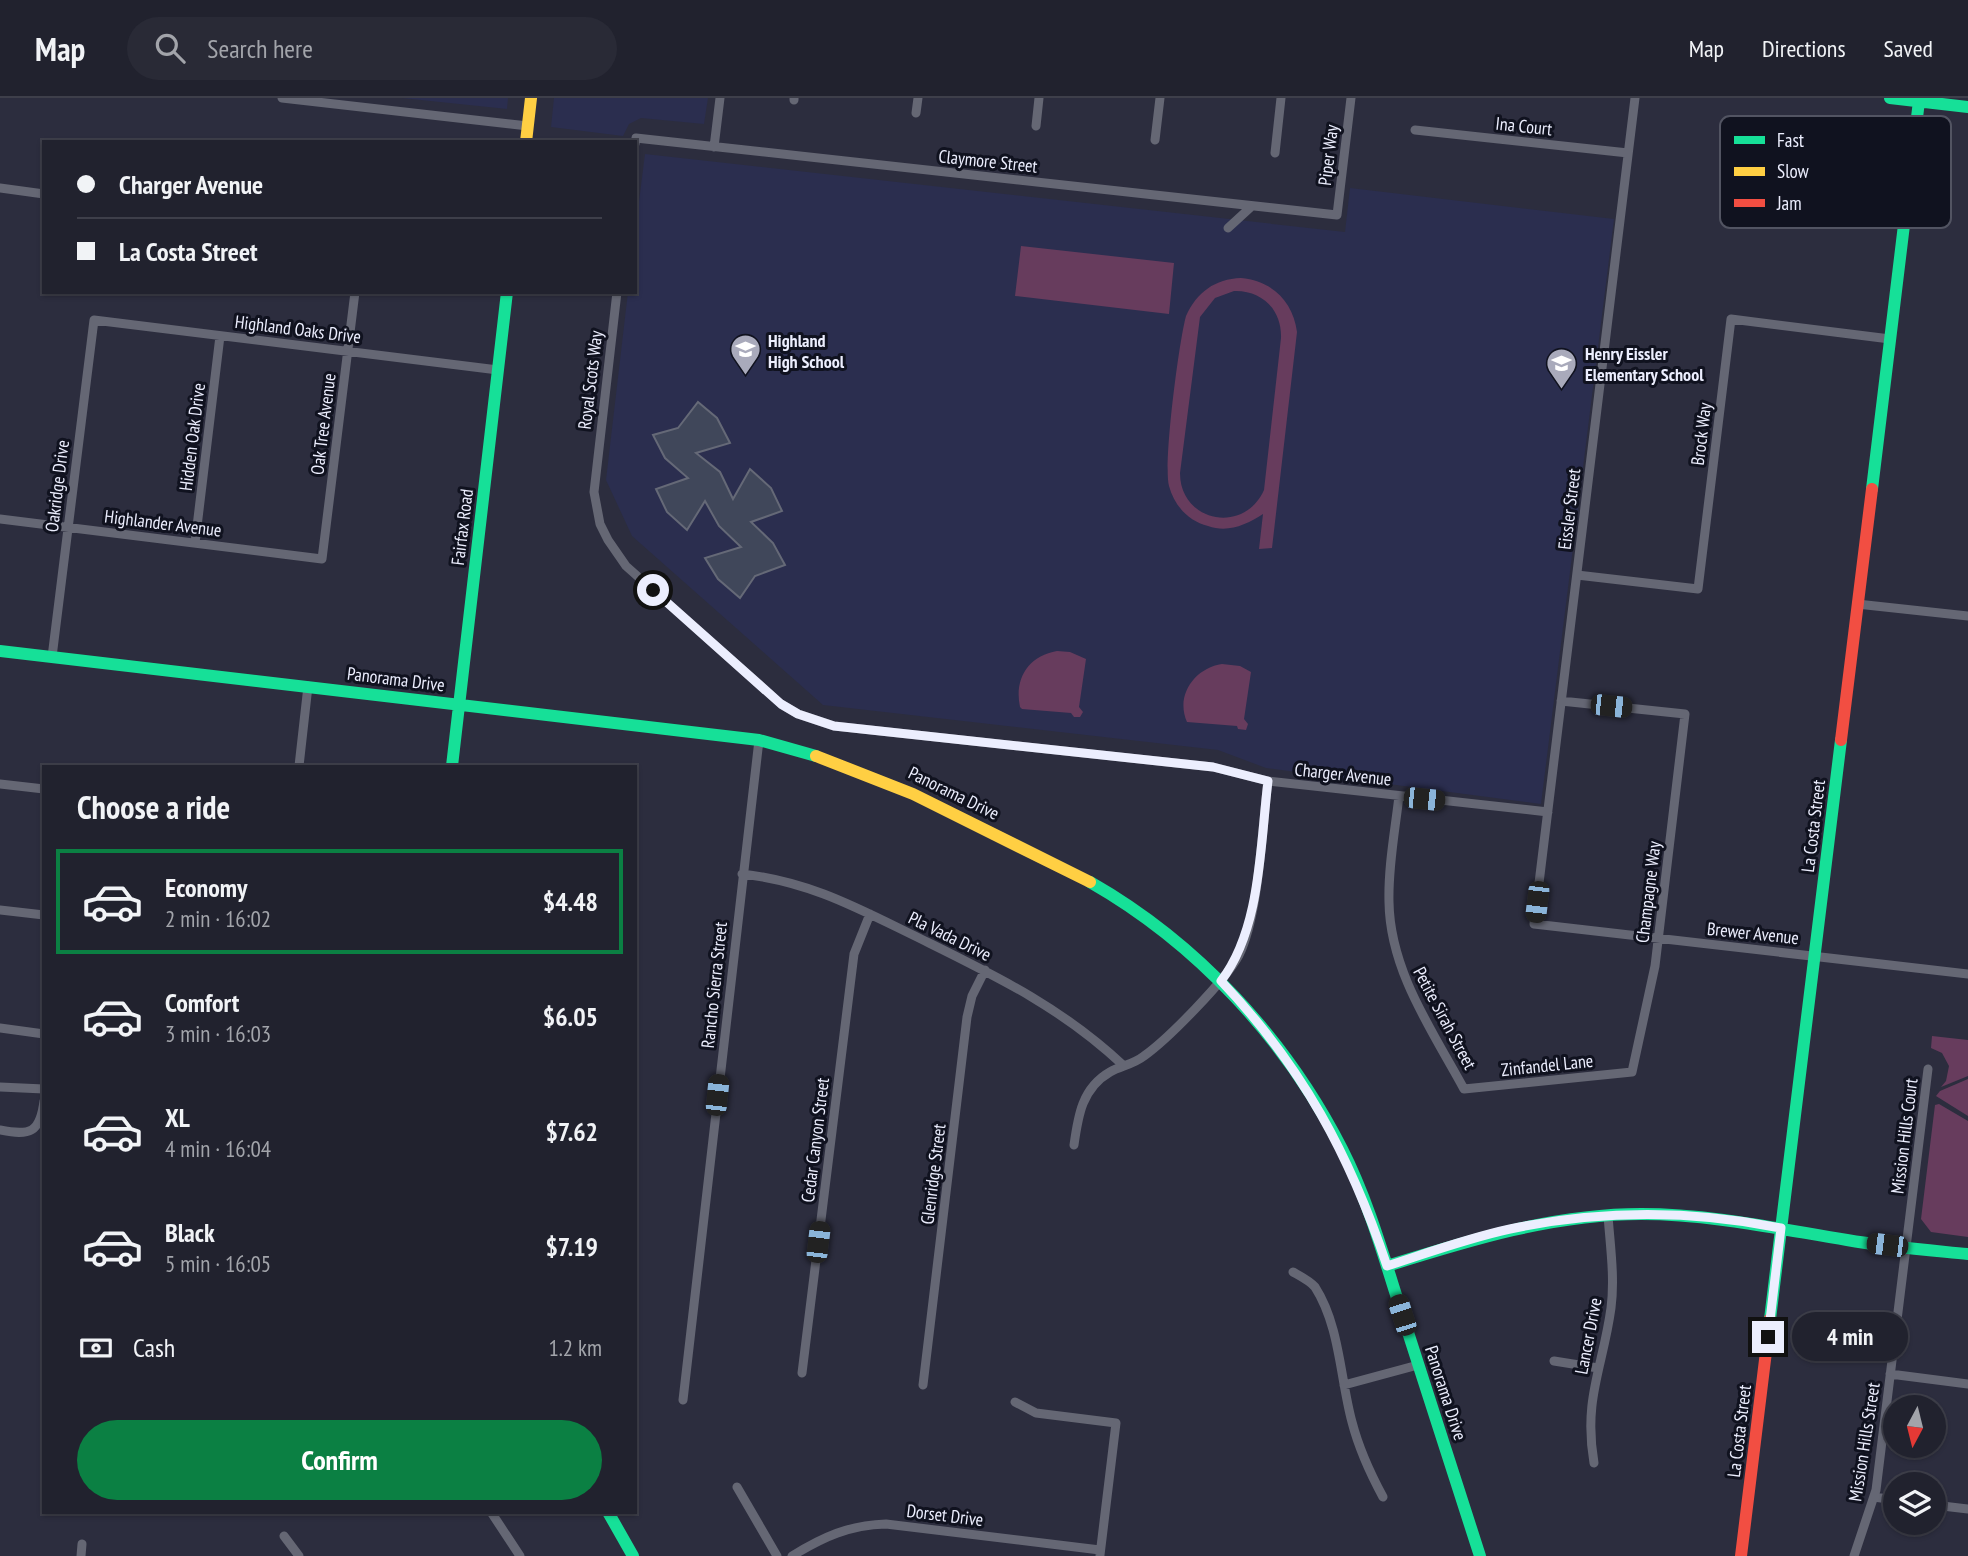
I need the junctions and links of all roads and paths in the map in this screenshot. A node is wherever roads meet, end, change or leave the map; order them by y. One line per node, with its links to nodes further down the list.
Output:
1 (282, 98): 14 (street)
2 (531, 98): 14 (street)
3 (720, 98): 20 (street)
4 (918, 98): 13 (street)
5 (1039, 98): 15 (street)
6 (1160, 98): 18 (street)
7 (1281, 98): 21 (street)
8 (1351, 98): 26 (street, Piper Way)
9 (1635, 98): 22 (street, Eissler Street)
10 (1891, 98): 11 (street)
11 (1919, 100): 12 (street)
12 (1968, 107)
13 (916, 113)
14 (528, 126): 17 (street)
15 (1036, 127)
16 (1415, 130): 22 (street, Ina Court)
17 (526, 140)
18 (1155, 140)
19 (637, 141): 20 (street, Claymore Street)
20 (715, 147): 25 (street, Claymore Street)
21 (1275, 153)
22 (1629, 153): 42 (street, Eissler Street)
23 (0, 188): 24 (street)
24 (42, 194)
25 (1252, 206): 26 (street, Claymore Street); 27 (street)
26 (1337, 215)
27 (1228, 228)
28 (1903, 228): 34 (street, La Costa Street)
29 (355, 294): 35 (street, Oak Tree Avenue)
30 (507, 294): 36 (street, Fairfax Road)
31 (617, 294): 37 (street, Royal Scots Way)
32 (93, 320): 33 (street, Highland Oaks Drive); 39 (street, Oakridge Drive)
33 (220, 336): 35 (street, Highland Oaks Drive); 40 (street, Hidden Oak Drive)
34 (1890, 339): 42 (street, Brock Way); 43 (street, La Costa Street)
35 (348, 351): 36 (street, Highland Oaks Drive); 41 (street, Oak Tree Avenue)
36 (498, 370): 49 (street, Fairfax Road)
37 (595, 472): 53 (street, Charger Avenue)
38 (0, 519): 39 (street, Highlander Avenue)
39 (68, 527): 40 (street, Highlander Avenue); 46 (street, Oakridge Drive)
40 (195, 543): 41 (street, Highlander Avenue)
41 (322, 559)
42 (1577, 575): 48 (street, Eissler Street)
43 (1857, 604): 44 (street); 64 (street, La Costa Street)
44 (1968, 616)
45 (0, 651): 46 (street, Panorama Drive)
46 (52, 657): 47 (street, Panorama Drive)
47 (308, 686): 49 (street, Panorama Drive); 51 (street)
48 (1562, 701): 57 (street, Eissler Street); 63 (street, Champagne Way)
49 (459, 704): 50 (street, Panorama Drive); 52 (street, Fairfax Road)
50 (759, 740): 58 (street, Rancho Sierra Street); 67 (street, Panorama Drive)
51 (299, 765)
52 (452, 765)
53 (1268, 781): 56 (street, Charger Avenue); 67 (street)
54 (0, 784): 55 (street)
55 (42, 789)
56 (1399, 796): 57 (street, Charger Avenue); 75 (street, Petite Sirah Street)
57 (1548, 812): 62 (street, Eissler Street)
58 (742, 874): 60 (street, Pla Vada Drive); 93 (street, Rancho Sierra Street)
59 (0, 910): 61 (street)
60 (870, 914): 65 (street, Pla Vada Drive); 88 (street, Cedar Canyon Street)
61 (42, 915)
62 (1534, 924): 63 (street, Brewer Avenue)
63 (1658, 938): 64 (street, Brewer Avenue); 72 (street, Champagne Way)
64 (1814, 955): 66 (street, Brewer Avenue); 80 (street, La Costa Street)
65 (985, 970): 70 (street, Pla Vada Drive); 91 (street, Glenridge Street)
66 (1968, 974)
67 (1221, 981): 70 (street); 83 (street, Panorama Drive)
68 (0, 1028): 69 (street)
69 (42, 1034)
70 (1124, 1066): 78 (street)
71 (1928, 1069): 81 (street, Mission Hills Court)
72 (1632, 1072): 75 (street, Zinfandel Lane)
73 (0, 1087): 74 (street)
74 (42, 1088)
75 (1464, 1089)
76 (42, 1112): 77 (street)
77 (0, 1130)
78 (1074, 1145)
79 (1608, 1215): 80 (street); 83 (street); 87 (street, Lancer Drive)
80 (1781, 1228): 81 (street); 114 (street, La Costa Street)
81 (1906, 1248): 82 (street); 89 (street, Mission Hills Street)
82 (1968, 1254)
83 (1387, 1266): 86 (street, Panorama Drive)
84 (1293, 1272): 92 (street)
85 (1554, 1361): 87 (street)
86 (1418, 1364): 92 (street); 113 (street, Panorama Drive)
87 (1598, 1367): 95 (street, Lancer Drive)
88 (802, 1373)
89 (1890, 1374): 90 (street); 98 (street, Mission Hills Street)
90 (1968, 1384)
91 (923, 1385)
92 (1344, 1385): 97 (street)
93 (683, 1400)
94 (1015, 1402): 106 (street)
95 (1594, 1463)
96 (737, 1487): 111 (street)
97 (1383, 1497)
98 (1874, 1497): 99 (street); 115 (street, Mission Hills Street)
99 (1883, 1498)
100 (1946, 1506): 101 (street)
101 (1968, 1509)
102 (492, 1514): 109 (street)
103 (609, 1514): 110 (street)
104 (284, 1536): 108 (street)
105 (82, 1544): 107 (street)
106 (1100, 1553): 112 (street, Dorset Drive)
107 (81, 1556)
108 (299, 1556)
109 (520, 1556)
110 (633, 1556)
111 (777, 1556)
112 (792, 1556)
113 (1480, 1556)
114 (1741, 1556)
115 (1854, 1556)

